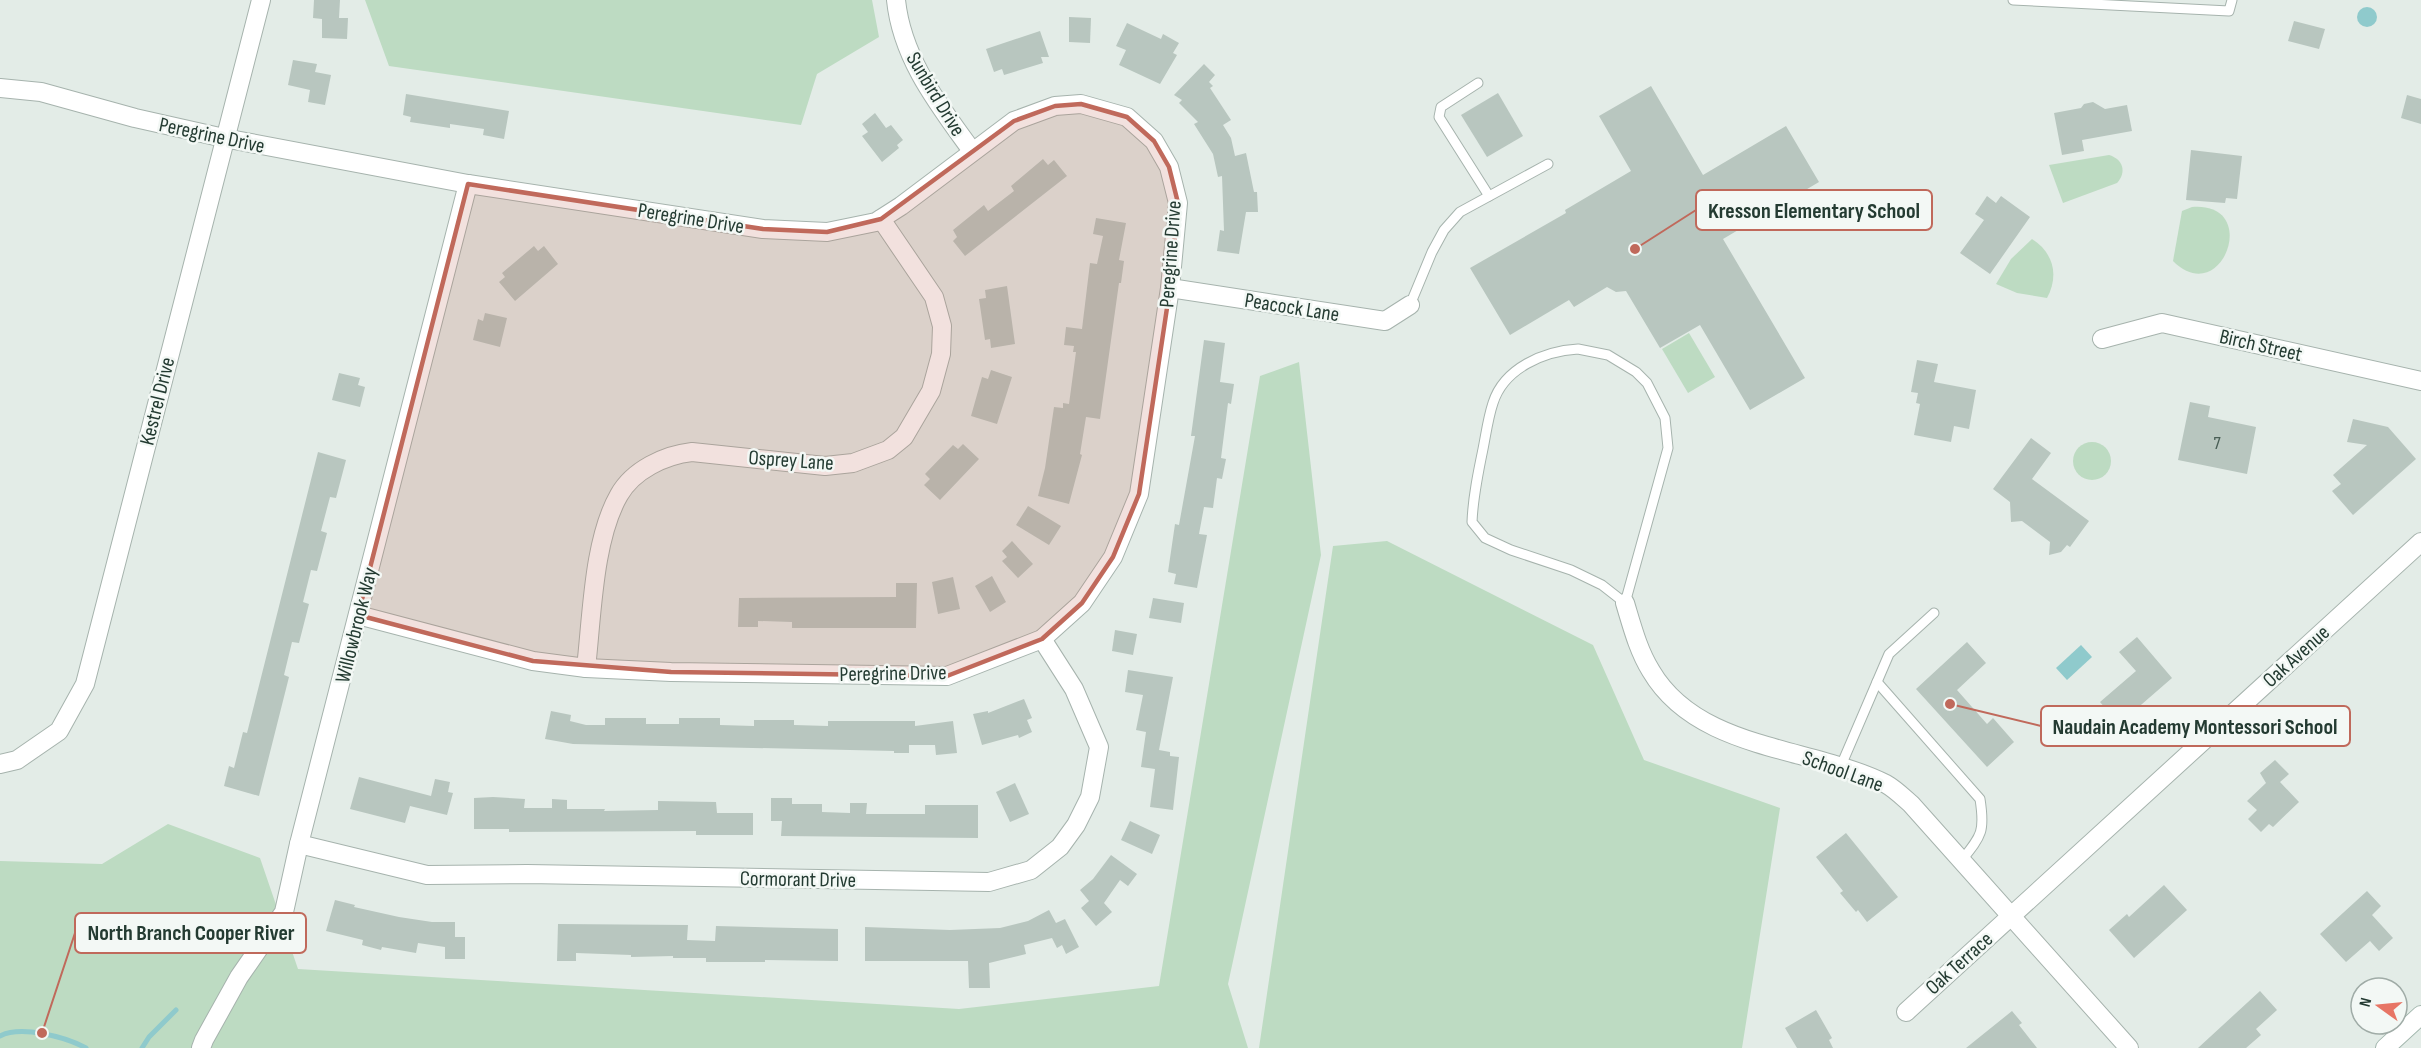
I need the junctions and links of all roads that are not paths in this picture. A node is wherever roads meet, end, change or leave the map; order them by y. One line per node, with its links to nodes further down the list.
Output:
1 (261, 0): 8 (street, Kestrel Drive)
2 (896, 0): 9 (street, Sunbird Drive)
3 (2013, 0): 4 (lane)
4 (2018, 0): 5 (lane)
5 (2232, 0)
6 (1478, 83): 12 (lane)
7 (0, 88): 8 (street, Peregrine Drive)
8 (224, 138): 11 (street, Peregrine Drive); 25 (street, Kestrel Drive)
9 (972, 151): 13 (street, Peregrine Drive); 14 (street, Peregrine Drive)
10 (1548, 164): 12 (lane)
11 (468, 184): 13 (street, Peregrine Drive); 21 (street, Willowbrook Way)
12 (1489, 196): 15 (lane)
13 (881, 219): 23 (street, Osprey Lane)
14 (1170, 288): 15 (street, Peacock Lane); 22 (street, Peregrine Drive)
15 (1410, 305)
16 (2102, 339): 17 (street, Birch Street)
17 (2421, 381)
18 (2421, 542): 29 (street, Oak Avenue)
19 (1624, 603): 19 (lane); 26 (street, School Lane)
20 (1934, 613): 24 (lane)
21 (358, 615): 23 (street, Peregrine Drive); 27 (street, Willowbrook Way)
22 (1042, 639): 23 (street, Peregrine Drive); 27 (street, Cormorant Drive)
23 (586, 668)
24 (1877, 682): 26 (lane); 28 (lane)
25 (0, 764)
26 (1840, 768): 28 (street, School Lane)
27 (299, 844): 32 (street, Willowbrook Way)
28 (1962, 860): 29 (street, School Lane)
29 (2012, 915): 30 (street, Oak Terrace); 33 (street, School Lane)
30 (1906, 1012)
31 (2421, 1015): 34 (street)
32 (201, 1048)
33 (2128, 1048)
34 (2385, 1048)

